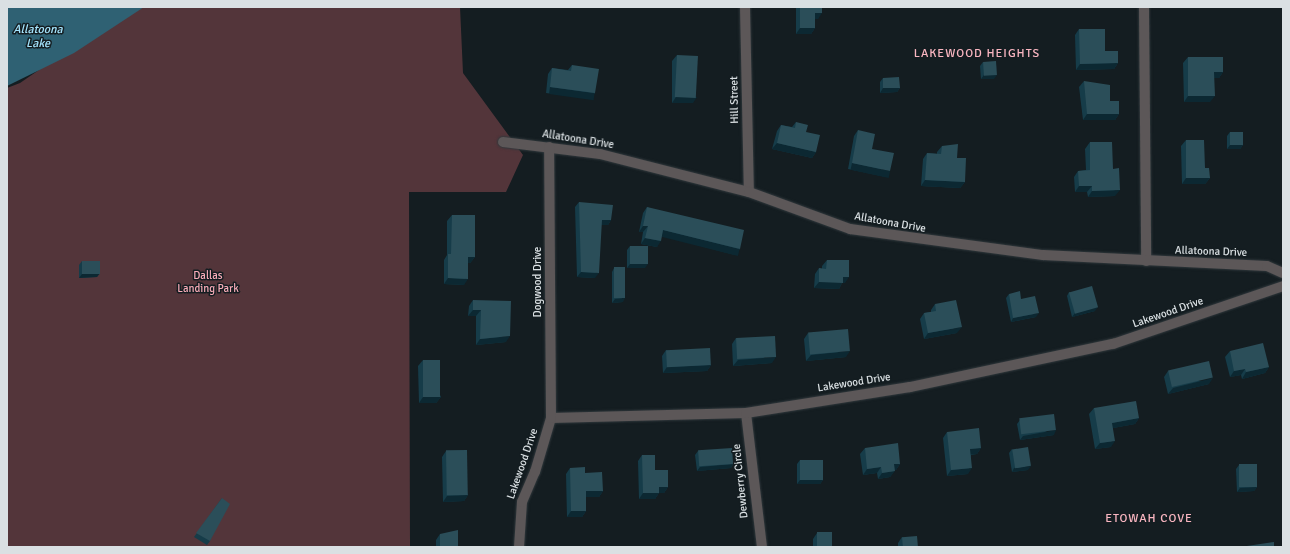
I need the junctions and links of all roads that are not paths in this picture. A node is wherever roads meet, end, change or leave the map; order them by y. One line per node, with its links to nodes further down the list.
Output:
1 (744, 7): 5 (street, Hill Street)
2 (1144, 7): 6 (street)
3 (503, 142): 4 (street, Allatoona Drive)
4 (549, 147): 5 (street, Allatoona Drive); 10 (street, Dogwood Drive)
5 (749, 192): 6 (street, Allatoona Drive)
6 (1146, 260): 7 (street, Allatoona Drive)
7 (1283, 273)
8 (1283, 286): 9 (street, Lakewood Drive)
9 (746, 413): 10 (street, Lakewood Drive); 12 (street, Dewberry Circle)
10 (551, 418): 11 (street, Lakewood Drive)
11 (519, 547)
12 (762, 547)

